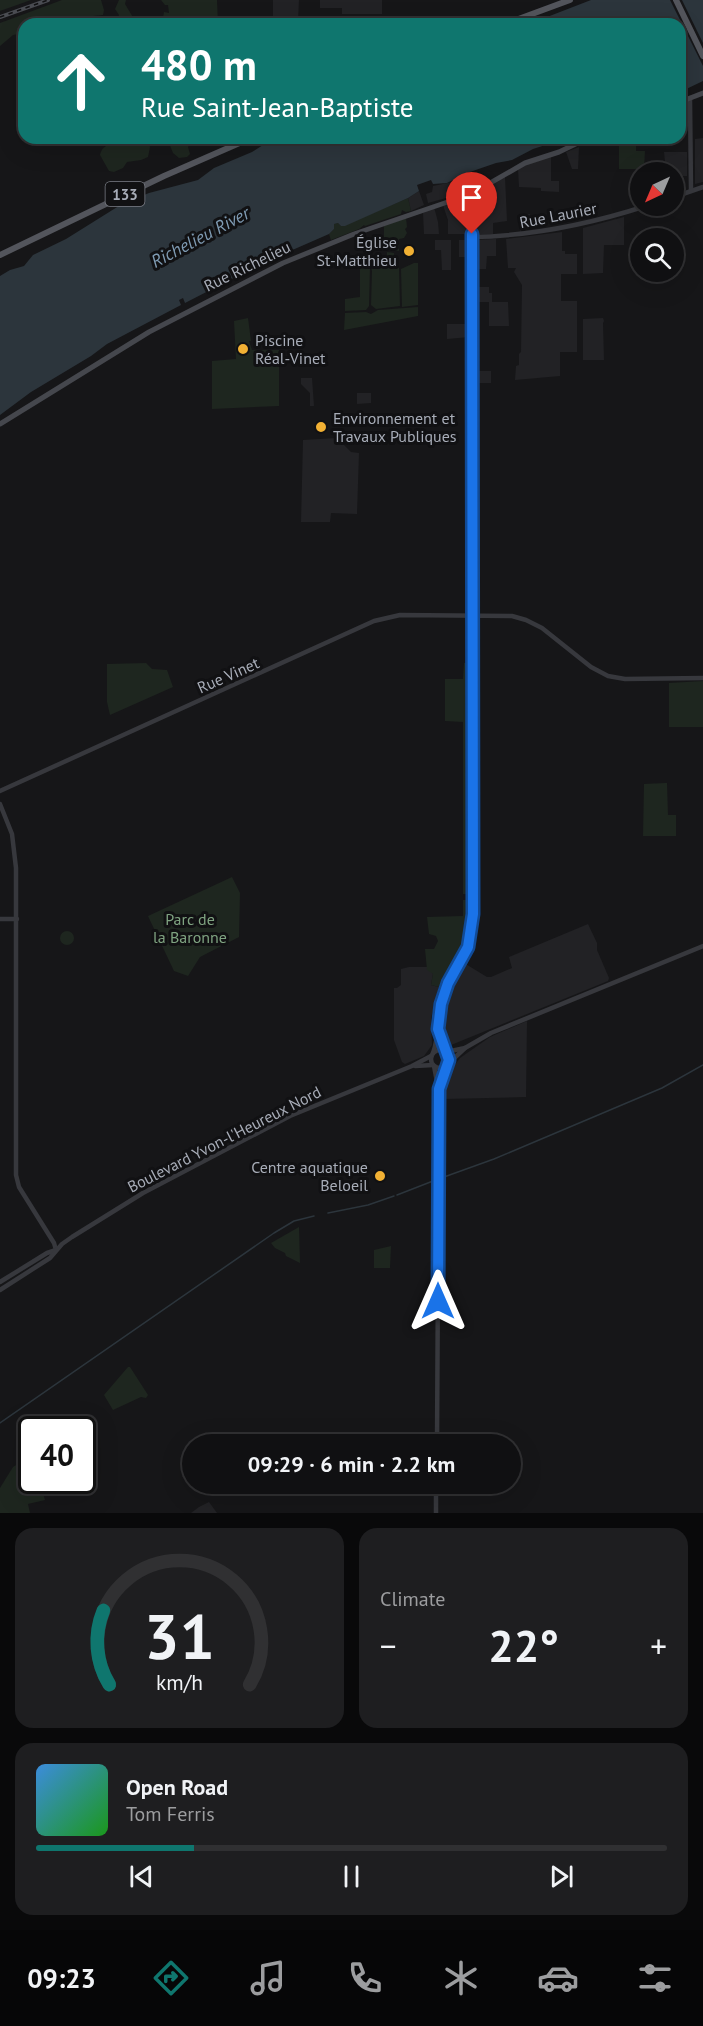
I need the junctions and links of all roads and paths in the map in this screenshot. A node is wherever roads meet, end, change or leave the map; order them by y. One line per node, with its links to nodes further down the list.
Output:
1 (570, 0): 3 (main road)
2 (678, 0): 4 (main road); 5 (main road)
3 (521, 18)
4 (703, 48)
5 (703, 56)
6 (703, 93): 7 (main road)
7 (690, 98): 8 (main road); 12 (street)
8 (686, 100)
9 (237, 144): 17 (main road, 133)
10 (576, 144): 14 (main road, Rue Richelieu)
11 (703, 187): 12 (street)
12 (691, 191): 13 (street)
13 (684, 193)
14 (471, 194): 16 (street); 18 (main road, Rue Richelieu)
15 (630, 211): 16 (street, Rue Laurier)
16 (472, 237): 19 (street)
17 (0, 255)
18 (0, 424)
19 (473, 615): 20 (street, Rue Vinet); 21 (street, Rue Vinet); 26 (street)
20 (703, 678)
21 (0, 791)
22 (0, 804): 24 (street)
23 (0, 919): 24 (street)
24 (17, 919): 34 (street)
25 (703, 946): 27 (street)
26 (438, 1029): 28 (street); 29 (street)
27 (465, 1048): 28 (street); 30 (street)
28 (445, 1052): 29 (street); 30 (street)
29 (432, 1054): 31 (street, Boulevard Yvon-l'Heureux Nord); 32 (street)
30 (447, 1065): 32 (street); 33 (street)
31 (412, 1066): 32 (street, Boulevard Yvon-l'Heureux Nord); 34 (street, Boulevard Yvon-l'Heureux Nord)
32 (433, 1066): 33 (street)
33 (439, 1089): 37 (street)
34 (56, 1250): 35 (street, Boulevard Yvon-l'Heureux Nord); 36 (street, Boulevard Yvon-l'Heureux Nord)
35 (0, 1282)
36 (0, 1290)
37 (437, 1434)
38 (436, 1494): 39 (street)
39 (436, 1513)

